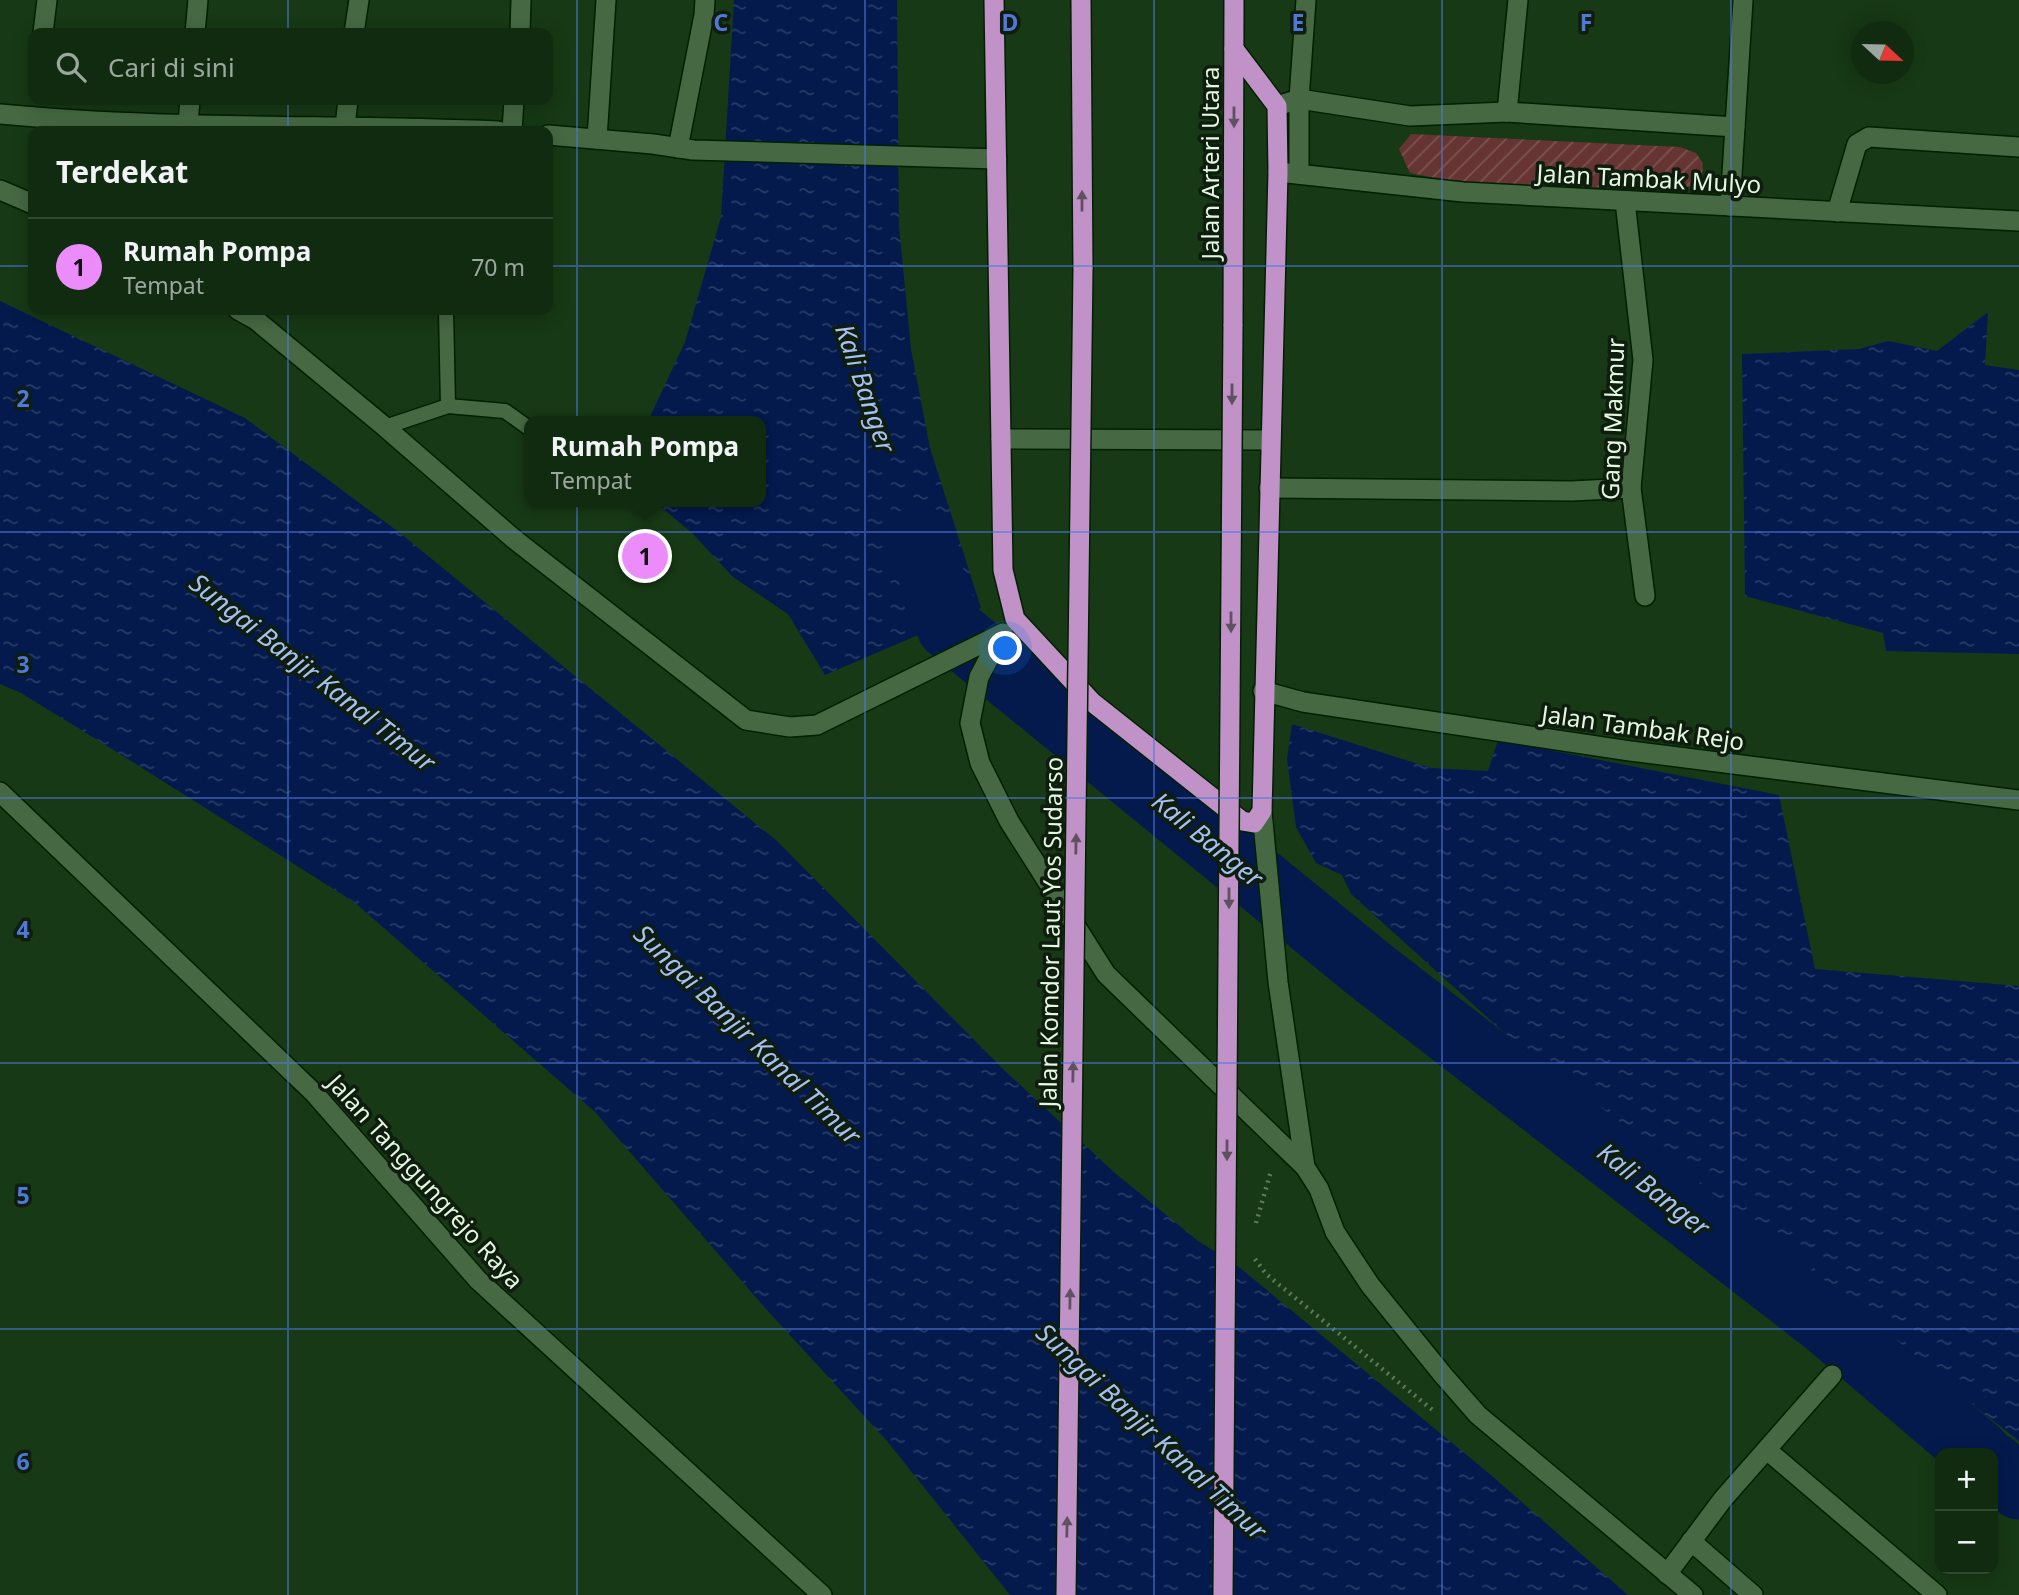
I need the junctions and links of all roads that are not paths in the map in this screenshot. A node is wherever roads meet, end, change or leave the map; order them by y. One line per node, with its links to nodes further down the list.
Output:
1 (47, 0): 13 (street)
2 (198, 0): 14 (street)
3 (359, 0): 15 (street)
4 (520, 0): 16 (street)
5 (606, 0): 31 (street)
6 (705, 0): 33 (street)
7 (994, 0): 34 (highway)
8 (1081, 0): 65 (highway, Jalan Komdor Laut Yos Sudarso, one-way to 8, bridge)
9 (1234, 0): 17 (highway, Jalan Arteri Utara)
10 (1306, 0): 18 (street)
11 (1518, 0): 24 (street)
12 (1743, 0): 29 (street)
13 (44, 28)
14 (195, 28)
15 (355, 28)
16 (520, 28)
17 (1234, 49): 22 (highway); 66 (highway, Jalan Arteri Utara, one-way to 66, bridge)
18 (1299, 99): 22 (street); 24 (street); 36 (street)
19 (190, 105): 26 (street)
20 (347, 105): 27 (street)
21 (514, 105): 28 (street)
22 (1277, 106): 35 (highway)
23 (33, 108): 25 (street); 26 (street)
24 (1507, 112): 29 (street)
25 (0, 114)
26 (188, 123): 27 (street)
27 (345, 126)
28 (512, 126)
29 (1735, 127): 40 (street)
30 (553, 135): 31 (street)
31 (597, 139): 33 (street)
32 (2019, 147): 41 (street)
33 (686, 149): 34 (street)
34 (997, 159): 48 (highway)
35 (1278, 172): 36 (street, Jalan Tambak Mulyo); 49 (highway)
36 (1299, 174): 38 (street, Jalan Tambak Mulyo)
37 (0, 190): 39 (street)
38 (1625, 201): 40 (street, Jalan Tambak Mulyo); 51 (street, Gang Makmur)
39 (28, 202)
40 (1730, 206): 41 (street, Jalan Tambak Mulyo)
41 (1837, 212): 42 (street, Jalan Tambak Mulyo)
42 (2019, 221)
43 (248, 315): 47 (street)
44 (446, 315): 45 (lane)
45 (448, 406): 46 (lane); 47 (lane)
46 (524, 425)
47 (385, 427): 54 (street)
48 (1001, 439): 49 (street); 53 (highway)
49 (1270, 440): 50 (highway)
50 (1269, 488): 51 (street); 55 (highway)
51 (1631, 488): 52 (street, Gang Makmur)
52 (1645, 596)
53 (1015, 619): 54 (street); 58 (highway)
54 (996, 641): 59 (street)
55 (1263, 691): 57 (street, Jalan Tambak Rejo); 58 (highway)
56 (0, 792): 64 (street, Jalan Tanggungrejo Raya)
57 (2019, 800)
58 (1262, 811): 59 (street)
59 (1305, 1167): 63 (street)
60 (1832, 1375): 61 (street)
61 (1768, 1450): 62 (street); 69 (street)
62 (1691, 1541): 63 (street); 68 (street)
63 (1667, 1574): 67 (street)
64 (822, 1595)
65 (1066, 1595)
66 (1223, 1595)
67 (1693, 1595)
68 (1753, 1595)
69 (1937, 1595)

